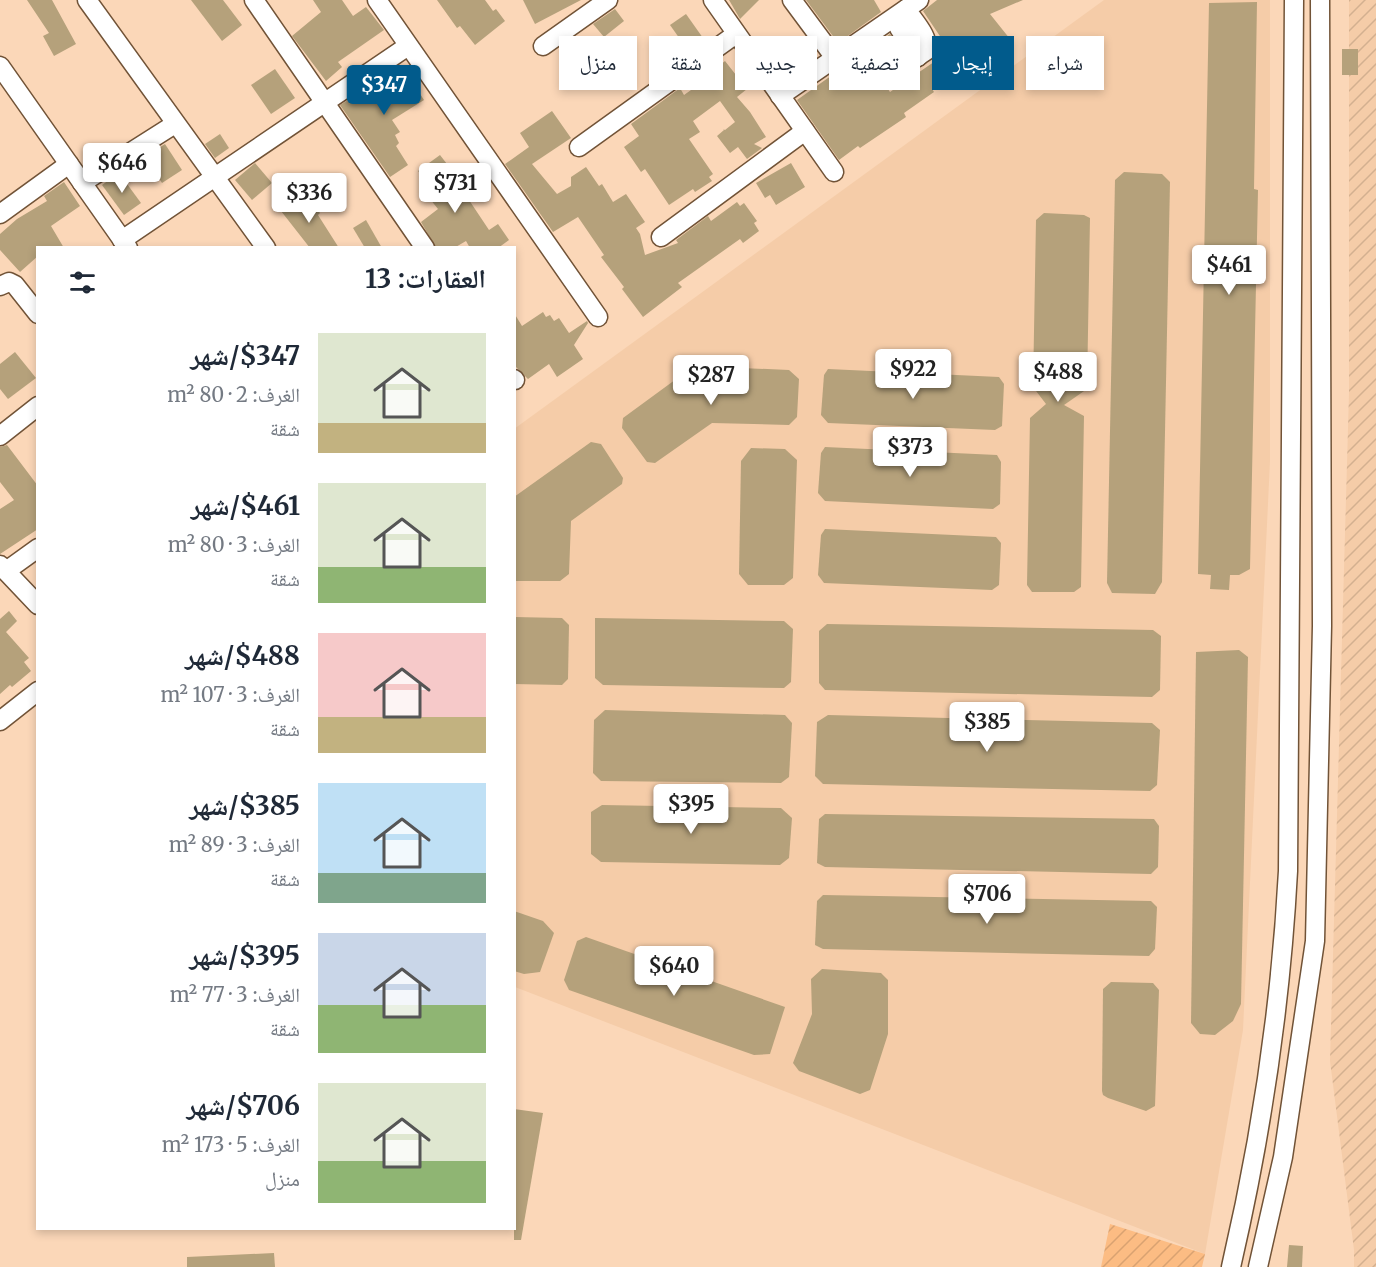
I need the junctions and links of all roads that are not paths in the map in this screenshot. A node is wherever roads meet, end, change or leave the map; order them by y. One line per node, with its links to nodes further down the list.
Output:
1 (87, 0): 22 (street)
2 (254, 0): 21 (street)
3 (377, 0): 14 (street)
4 (609, 0): 15 (street)
5 (712, 0): 11 (street)
6 (792, 0): 16 (street)
7 (1294, 0): 42 (street)
8 (1320, 0): 43 (street)
9 (913, 4): 12 (street); 17 (street)
10 (899, 28): 13 (street)
11 (736, 33): 20 (street); 24 (street)
12 (867, 36)
13 (904, 36)
14 (408, 46): 21 (street); 36 (street)
15 (543, 46)
16 (829, 50)
17 (920, 56)
18 (829, 62): 20 (street)
19 (0, 66): 25 (street)
20 (780, 96): 23 (street)
21 (325, 102): 27 (street); 33 (street)
22 (175, 124): 27 (street); 28 (street)
23 (806, 131): 26 (street); 30 (street)
24 (579, 147)
25 (69, 164): 28 (street); 29 (street)
26 (834, 172)
27 (214, 177): 31 (street); 32 (street)
28 (82, 183): 31 (street)
29 (0, 214)
30 (661, 237)
31 (124, 244)
32 (265, 246)
33 (424, 246)
34 (0, 286): 35 (street)
35 (36, 311)
36 (598, 317)
37 (36, 408): 38 (street)
38 (0, 436)
39 (36, 549): 40 (street)
40 (2, 567): 41 (street)
41 (36, 603)
42 (1291, 624): 43 (street); 46 (street)
43 (1322, 626): 47 (street)
44 (36, 692): 45 (street)
45 (0, 721)
46 (1231, 1267)
47 (1258, 1267)

